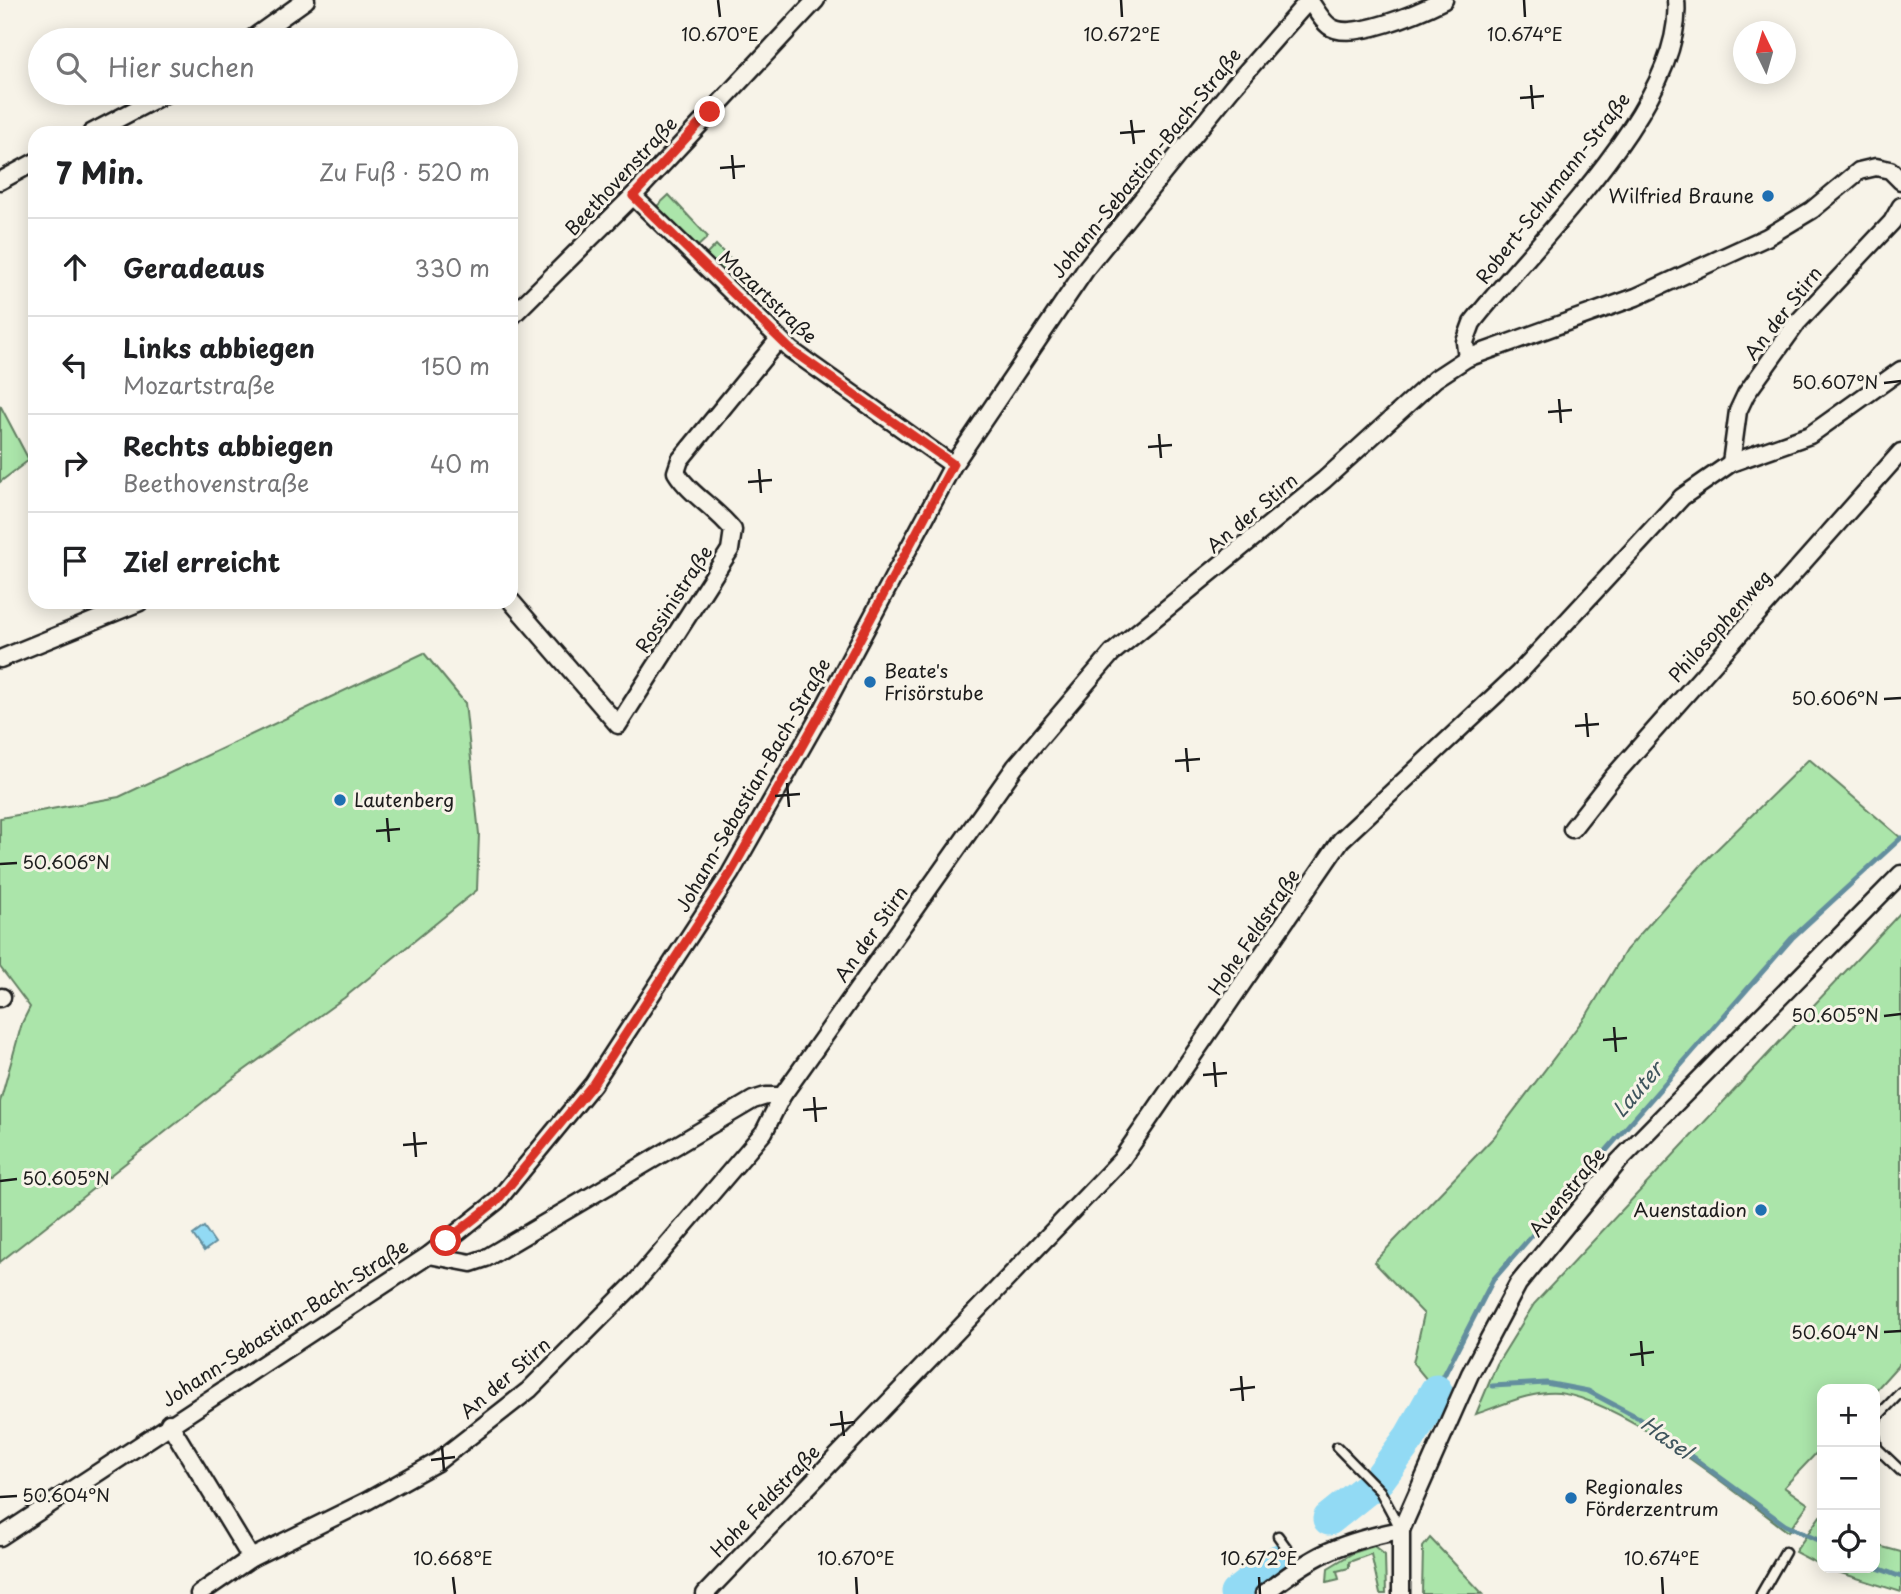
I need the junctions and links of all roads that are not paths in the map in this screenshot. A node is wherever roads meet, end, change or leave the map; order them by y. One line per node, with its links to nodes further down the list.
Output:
1 (306, 0): 6 (street)
2 (816, 0): 12 (street, Beethovenstraße)
3 (1309, 0): 4 (street); 20 (street, Johann-Sebastian-Bach-Straße)
4 (1444, 0)
5 (1676, 0): 16 (street, Robert-Schumann-Straße)
6 (267, 28)
7 (144, 105): 8 (street)
8 (104, 126)
9 (28, 166): 10 (street)
10 (0, 181)
11 (1901, 181): 16 (street, An der Stirn)
12 (633, 196): 14 (street, Beethovenstraße); 15 (street, Mozartstraße)
13 (1901, 206): 19 (street, An der Stirn)
14 (518, 310)
15 (779, 339): 20 (street, Mozartstraße); 22 (street, Rossinistraße)
16 (1467, 358): 26 (street, An der Stirn)
17 (1901, 370): 19 (street, Hohe Feldstraße)
18 (1901, 452): 24 (street, Philosophenweg)
19 (1731, 463): 41 (street, Hohe Feldstraße)
20 (953, 464): 27 (street, Johann-Sebastian-Bach-Straße)
21 (123, 609): 23 (street)
22 (518, 609)
23 (0, 659)
24 (1572, 829)
25 (1901, 874): 34 (street, Auenstraße)
26 (782, 1096): 27 (street); 38 (street, An der Stirn)
27 (429, 1255): 30 (street, Johann-Sebastian-Bach-Straße)
28 (1901, 1392): 29 (lane)
29 (1880, 1414)
30 (169, 1423): 36 (street, Johann-Sebastian-Bach-Straße); 38 (street)
31 (1337, 1447): 34 (lane)
32 (1877, 1447): 33 (lane)
33 (1901, 1471)
34 (1401, 1530): 39 (street); 43 (street)
35 (1278, 1536): 39 (lane)
36 (0, 1537)
37 (1785, 1552): 44 (lane)
38 (251, 1558): 40 (street, An der Stirn)
39 (1299, 1565): 42 (street)
40 (199, 1594)
41 (705, 1594)
42 (1264, 1594)
43 (1401, 1594)
44 (1761, 1594)

